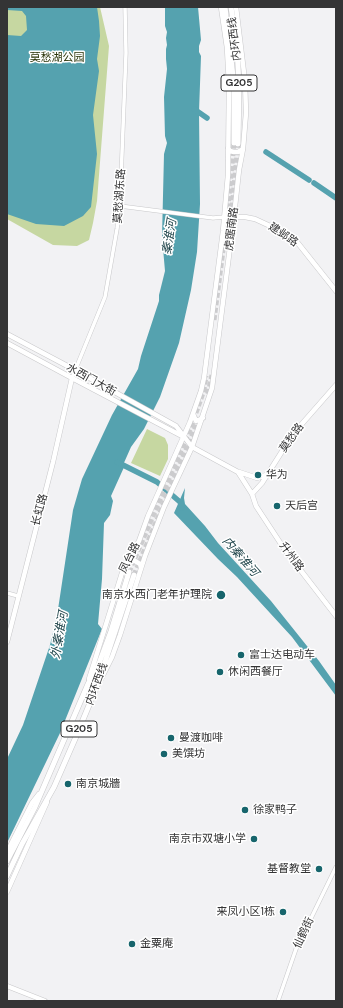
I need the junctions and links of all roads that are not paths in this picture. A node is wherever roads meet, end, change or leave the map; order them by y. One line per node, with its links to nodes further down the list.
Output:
1 (125, 7): 10 (street, 莫愁湖东路)
2 (221, 7): 6 (highway); 8 (main road, 虎踞南路)
3 (225, 7): 6 (highway, 内环西线 / G205)
4 (231, 7): 6 (highway, 内环西线 / G205)
5 (236, 7): 6 (highway); 9 (main road, 虎踞南路)
6 (231, 23): 7 (highway, 内环西线 / G205)
7 (236, 143)
8 (228, 148): 9 (main road); 12 (main road, 虎踞南路)
9 (243, 149): 11 (main road, 虎踞南路)
10 (120, 206): 12 (street); 16 (street, 莫愁湖东路)
11 (234, 216): 12 (main road, 建邺路); 13 (main road, 建邺路); 20 (main road, 虎踞南路)
12 (224, 217): 19 (main road, 虎踞南路)
13 (336, 290)
14 (7, 334): 16 (main road, 水西门大街)
15 (7, 343): 17 (main road, 水西门大街)
16 (75, 370): 17 (street, 莫愁湖东路); 21 (main road, 水西门大街)
17 (72, 378): 21 (main road, 水西门大街); 29 (main road, 长虹路)
18 (336, 385): 24 (main road, 莫愁路)
19 (193, 414): 20 (main road); 21 (main road, 虎踞南路)
20 (203, 418): 22 (main road, 虎踞南路)
21 (184, 436): 22 (main road); 26 (main road, 凤台路)
22 (192, 447): 23 (main road); 27 (main road, 凤台路)
23 (238, 472): 24 (main road); 25 (main road)
24 (268, 474): 25 (main road, 莫愁路)
25 (252, 494): 30 (main road, 升州路)
26 (126, 565): 27 (main road); 32 (main road, 凤台路)
27 (142, 568): 33 (main road, 凤台路)
28 (7, 593): 29 (street)
29 (18, 596): 31 (main road, 长虹路)
30 (336, 616)
31 (7, 642)
32 (88, 684): 33 (highway, 内环西线 / G205); 35 (highway, 内环西线 / G205)
33 (98, 686): 34 (highway, 内环西线 / G205)
34 (54, 787): 39 (highway, 内环西线 / G205); 40 (main road)
35 (42, 789): 36 (main road); 37 (highway, 内环西线 / G205)
36 (7, 852)
37 (7, 861)
38 (336, 867): 43 (street, 仙鹤街)
39 (7, 876)
40 (7, 892)
41 (7, 986): 42 (main road)
42 (45, 1001)
43 (278, 1001)

